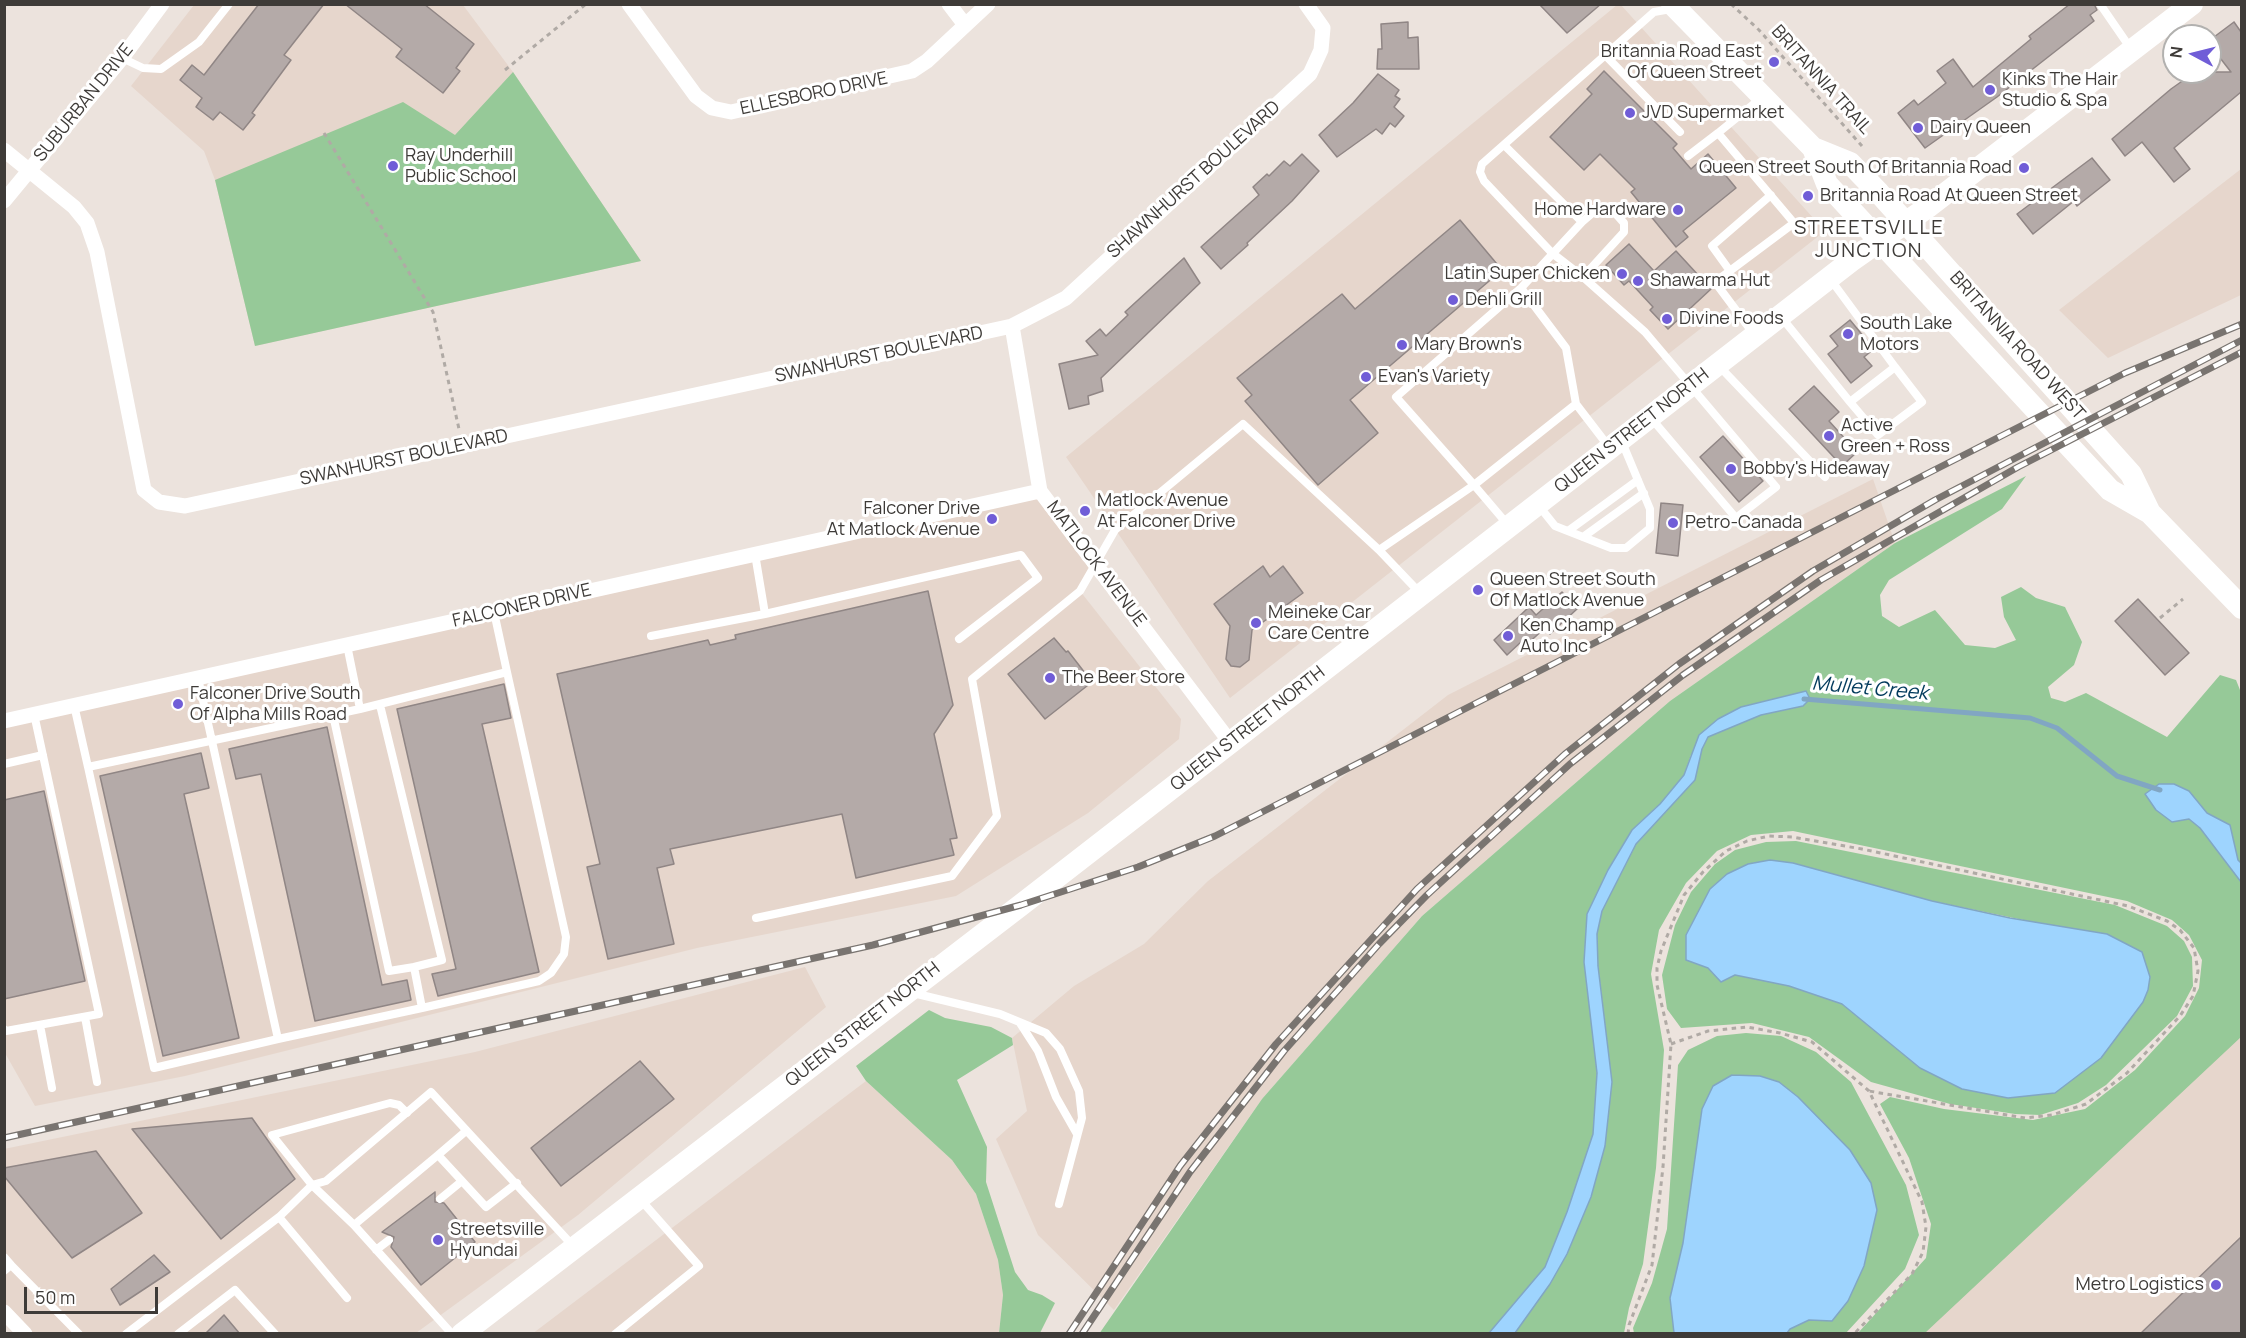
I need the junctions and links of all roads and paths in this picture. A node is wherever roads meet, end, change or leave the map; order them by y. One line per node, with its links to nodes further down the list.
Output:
1 (162, 4): 15 (street, SUBURBAN DRIVE)
2 (229, 4): 15 (lane)
3 (586, 4): 16 (path)
4 (629, 4): 12 (street, ELLESBORO DRIVE)
5 (949, 4): 12 (street)
6 (988, 4): 12 (street, ELLESBORO DRIVE)
7 (1306, 4): 38 (street, SHAWNHURST BOULEVARD)
8 (1731, 4): 24 (path, BRITANNIA TRAIL)
9 (2100, 4): 13 (lane)
10 (2192, 4): 13 (main road, QUEEN STREET NORTH)
11 (1677, 6): 14 (lane); 17 (main road, BRITANNIA ROAD WEST)
12 (965, 25)
13 (2132, 50): 30 (main road, QUEEN STREET NORTH)
14 (1605, 55): 19 (lane); 21 (lane)
15 (122, 58): 26 (street, SUBURBAN DRIVE)
16 (505, 70)
17 (1762, 97): 20 (lane); 22 (main road, BRITANNIA ROAD WEST)
18 (324, 132): 47 (path)
19 (1680, 132)
20 (1718, 133): 25 (lane); 27 (lane)
21 (1504, 145): 29 (lane); 32 (lane)
22 (1813, 148): 30 (main road, BRITANNIA ROAD WEST); 31 (main road, BRITANNIA ROAD WEST)
23 (4, 150): 26 (street, SWANHURST BOULEVARD)
24 (1867, 151)
25 (1689, 156)
26 (30, 170): 28 (street, SUBURBAN DRIVE); 47 (street, SWANHURST BOULEVARD)
27 (1771, 195): 33 (lane); 33 (lane)
28 (4, 201)
29 (1582, 222): 32 (lane); 34 (lane)
30 (1906, 222): 31 (main road, QUEEN STREET NORTH); 54 (main road, BRITANNIA ROAD WEST)
31 (1881, 240): 35 (main road, QUEEN STREET NORTH); 54 (main road, BRITANNIA ROAD WEST)
32 (1552, 253): 34 (lane); 36 (lane)
33 (1730, 271): 39 (lane)
34 (1583, 277): 42 (lane)
35 (1830, 279): 37 (main road, QUEEN STREET NORTH); 41 (lane)
36 (1521, 288): 44 (lane); 50 (lane)
37 (1781, 317): 39 (main road, QUEEN STREET NORTH); 43 (lane)
38 (1012, 326): 47 (street, SWANHURST BOULEVARD); 51 (street, MATLOCK AVENUE)
39 (1755, 336): 40 (main road, QUEEN STREET NORTH)
40 (1718, 365): 42 (main road, QUEEN STREET NORTH); 48 (lane)
41 (1895, 367): 43 (lane); 43 (lane)
42 (1690, 386): 45 (main road, QUEEN STREET NORTH); 45 (lane)
43 (1850, 402)
44 (1576, 404): 46 (lane); 50 (lane)
45 (1650, 417): 46 (main road, QUEEN STREET NORTH)
46 (1616, 444): 49 (lane); 53 (main road, QUEEN STREET NORTH)
47 (463, 446)
48 (1825, 477)
49 (1638, 480): 52 (lane); 56 (lane)
50 (1474, 485): 55 (lane); 58 (lane)
51 (1040, 491): 59 (street, FALCONER DRIVE); 60 (street, MATLOCK AVENUE)
52 (1644, 493): 57 (lane); 57 (lane)
53 (1538, 504): 55 (main road, QUEEN STREET NORTH); 56 (lane)
54 (2150, 513): 63 (main road, BRITANNIA ROAD WEST)
55 (1509, 526): 61 (main road, QUEEN STREET NORTH)
56 (1568, 531): 57 (lane)
57 (1583, 537)
58 (1379, 550): 60 (lane); 61 (lane)
59 (755, 554): 64 (street, FALCONER DRIVE); 65 (lane)
60 (1095, 564): 79 (street, MATLOCK AVENUE); 83 (lane)
61 (1421, 594): 79 (main road, QUEEN STREET NORTH)
62 (2183, 599): 66 (path)
63 (2241, 608)
64 (495, 612): 69 (street, FALCONER DRIVE); 70 (lane)
65 (765, 614): 67 (lane); 68 (lane)
66 (2160, 618)
67 (651, 636)
68 (959, 639)
69 (347, 645): 71 (street, FALCONER DRIVE); 74 (lane)
70 (507, 672): 73 (lane); 86 (lane)
71 (198, 678): 72 (street, FALCONER DRIVE); 78 (lane)
72 (75, 705): 75 (street, FALCONER DRIVE); 82 (lane)
73 (380, 705): 74 (lane); 84 (lane)
74 (360, 709): 76 (lane)
75 (34, 714): 77 (street, FALCONER DRIVE); 80 (lane)
76 (333, 715): 78 (lane); 84 (lane)
77 (4, 721)
78 (211, 741): 82 (lane); 91 (lane)
79 (1230, 742): 85 (main road, QUEEN STREET NORTH)
80 (43, 755): 81 (lane); 87 (lane)
81 (4, 764)
82 (88, 767): 91 (lane)
83 (756, 918)
84 (414, 968): 86 (lane)
85 (906, 991): 88 (lane); 103 (main road, QUEEN STREET NORTH)
86 (422, 1008): 91 (lane)
87 (85, 1017): 89 (lane); 93 (lane)
88 (1019, 1022): 98 (lane); 98 (lane)
89 (40, 1025): 90 (lane); 94 (lane)
90 (4, 1029)
91 (278, 1038)
92 (1671, 1044): 95 (path); 95 (path); 124 (path)
93 (97, 1082)
94 (52, 1088)
95 (1869, 1091): 125 (path)
96 (407, 1113): 97 (lane); 102 (lane); 102 (lane)
97 (466, 1131): 99 (lane); 101 (lane)
98 (1077, 1134): 105 (lane)
99 (438, 1155): 100 (lane); 107 (lane)
100 (462, 1181): 101 (lane); 104 (lane)
101 (517, 1183): 109 (lane)
102 (312, 1185): 106 (lane); 107 (lane)
103 (639, 1198): 109 (main road, QUEEN STREET NORTH); 123 (lane)
104 (440, 1199)
105 (1059, 1204)
106 (279, 1217): 114 (lane); 118 (lane)
107 (354, 1225): 110 (lane)
108 (389, 1240): 110 (lane)
109 (582, 1242): 122 (main road, QUEEN STREET NORTH)
110 (376, 1250): 121 (lane)
111 (4, 1257): 112 (lane)
112 (11, 1265): 113 (lane); 117 (lane)
113 (4, 1271)
114 (347, 1298)
115 (4, 1312): 116 (street)
116 (25, 1334)
117 (79, 1334)
118 (126, 1334)
119 (178, 1334): 120 (lane)
120 (275, 1334)
121 (452, 1334)
122 (462, 1334)
123 (615, 1334)
124 (1628, 1334)
125 (1854, 1334)

